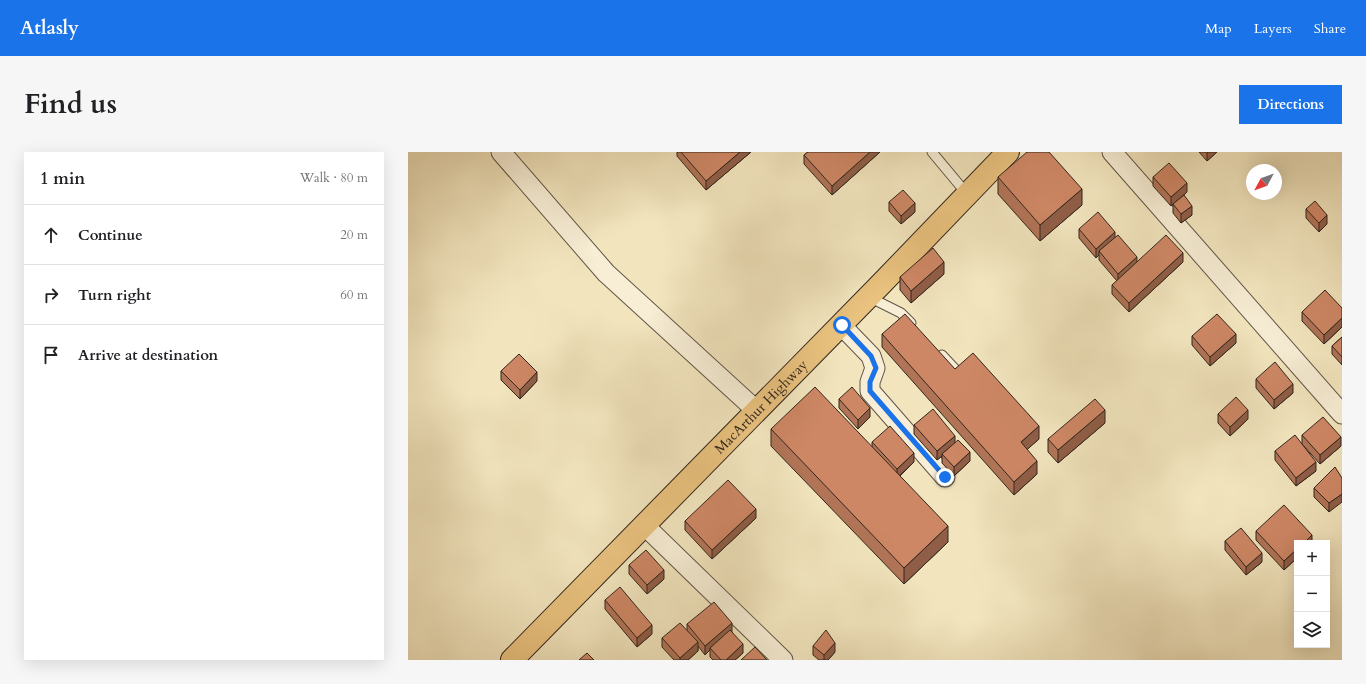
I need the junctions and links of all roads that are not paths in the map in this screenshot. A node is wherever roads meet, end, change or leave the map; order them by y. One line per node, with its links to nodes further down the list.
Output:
1 (501, 152): 11 (street)
2 (932, 152): 5 (lane)
3 (1008, 152): 5 (highway, MacArthur Highway)
4 (1112, 152): 12 (street)
5 (967, 194): 6 (highway, MacArthur Highway)
6 (869, 297): 7 (highway, MacArthur Highway); 8 (lane)
7 (842, 325): 11 (highway, MacArthur Highway); 13 (street)
8 (917, 330)
9 (934, 347): 10 (lane)
10 (956, 370)
11 (757, 411): 14 (highway, MacArthur Highway)
12 (1342, 414)
13 (945, 477)
14 (644, 525): 15 (highway, MacArthur Highway); 16 (street)
15 (512, 660)
16 (783, 660)

